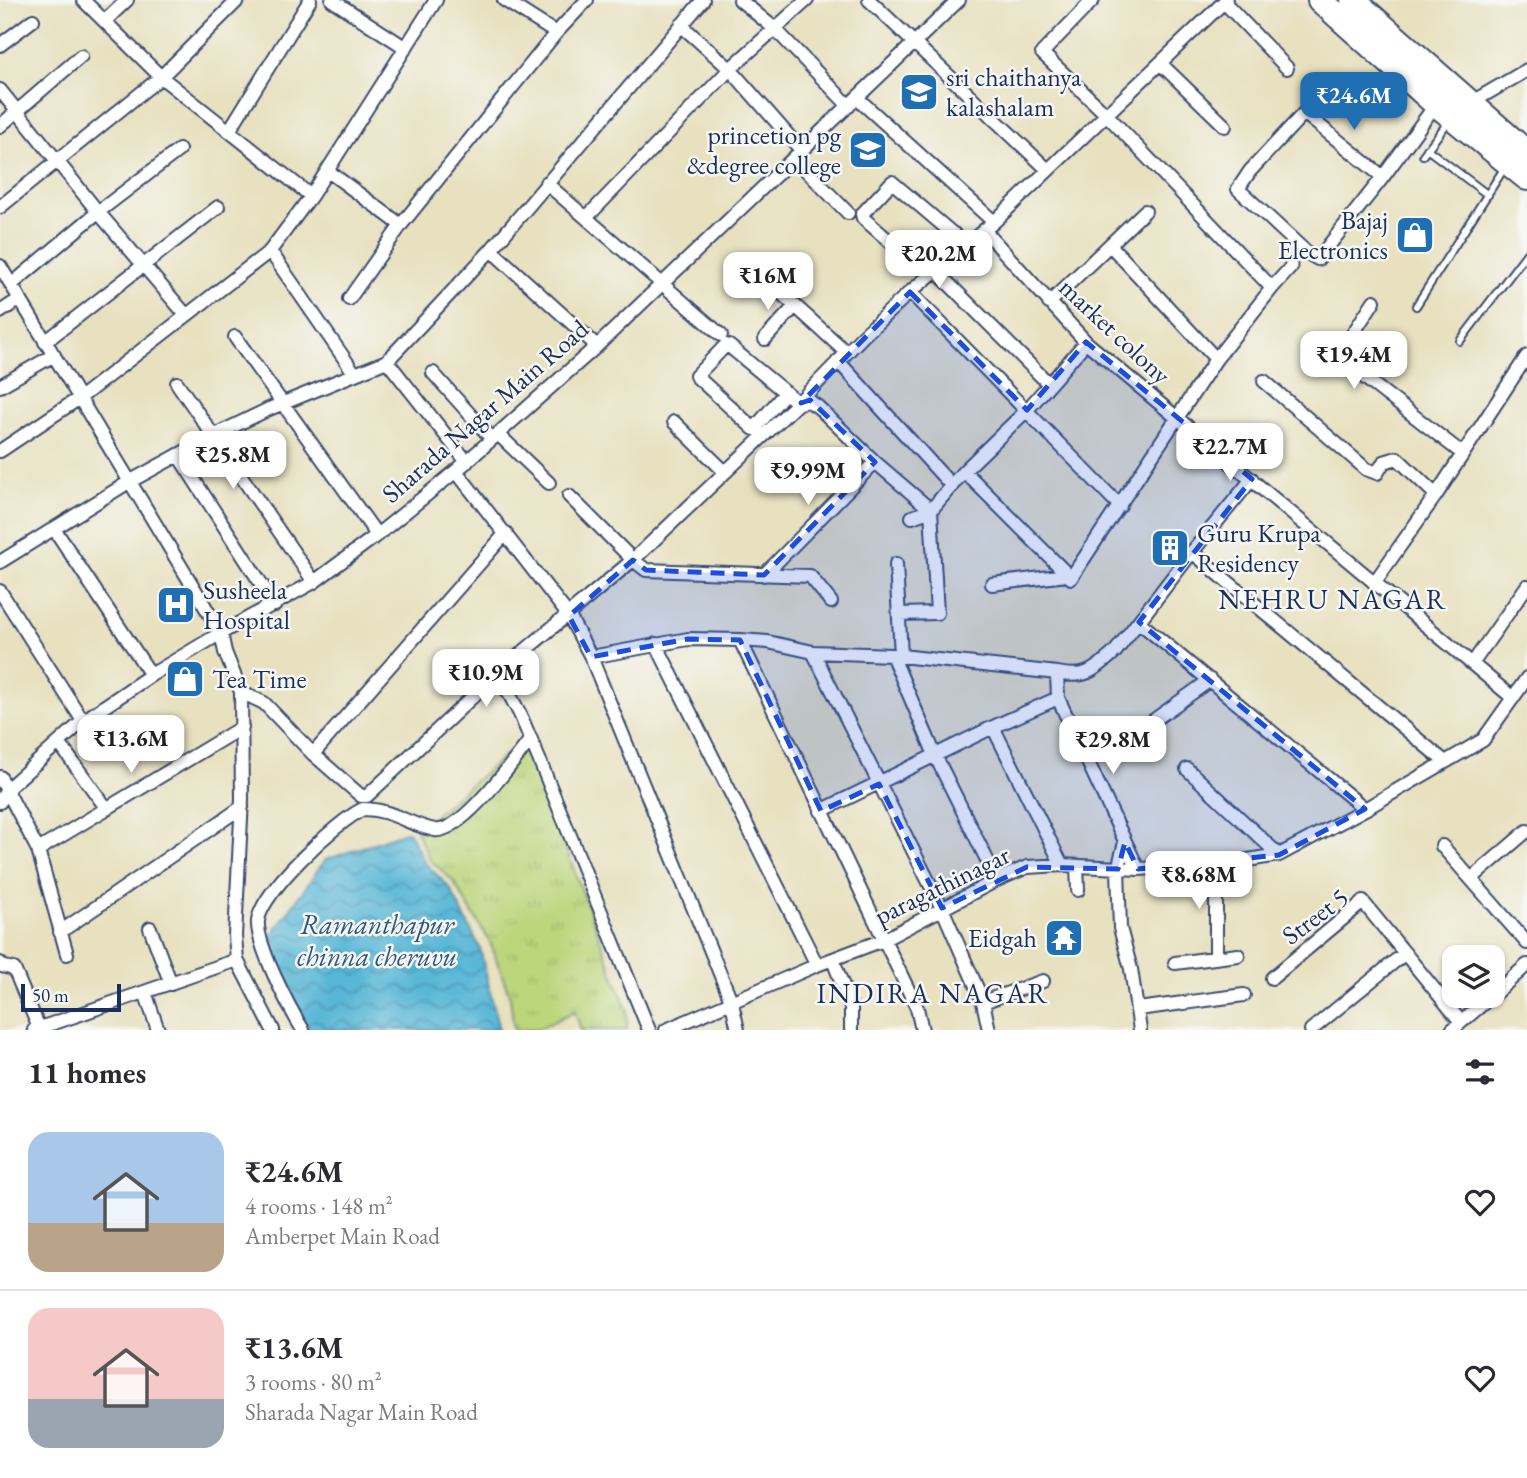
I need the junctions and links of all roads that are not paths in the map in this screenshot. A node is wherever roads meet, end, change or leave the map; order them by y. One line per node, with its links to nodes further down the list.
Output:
1 (83, 0): 19 (street)
2 (127, 0): 19 (street)
3 (238, 0): 31 (street)
4 (310, 0): 39 (street)
5 (332, 0): 25 (street)
6 (436, 0): 25 (street)
7 (504, 0): 22 (street)
8 (587, 0): 22 (street)
9 (703, 0): 20 (street)
10 (740, 0): 21 (street, market colony)
11 (807, 0): 21 (street)
12 (869, 0): 23 (street)
13 (959, 0): 23 (street, Sharada Nagar Main Road)
14 (1093, 0): 36 (street)
15 (1320, 0): 34 (highway)
16 (1353, 0): 34 (highway)
17 (1225, 1): 27 (street); 28 (street)
18 (33, 20): 24 (street)
19 (106, 20): 31 (street)
20 (681, 25): 29 (street); 47 (street)
21 (775, 29): 29 (street); 33 (street, market colony)
22 (556, 33): 56 (street)
23 (913, 43): 33 (street, Sharada Nagar Main Road); 45 (street)
24 (0, 45)
25 (406, 48): 44 (street)
26 (82, 56): 35 (street)
27 (1160, 63): 36 (street); 38 (street)
28 (1287, 68)
29 (730, 69): 41 (street); 55 (street)
30 (1527, 70): 34 (street)
31 (161, 76): 39 (street); 42 (street)
32 (0, 90): 35 (street)
33 (853, 102): 41 (street, Sharada Nagar Main Road); 57 (street, market colony)
34 (1453, 108): 43 (highway); 46 (street); 48 (lane)
35 (18, 110): 37 (street); 42 (street)
36 (1106, 114): 45 (street); 71 (street)
37 (0, 126)
38 (1225, 126)
39 (229, 131): 49 (street)
40 (179, 150): 53 (street)
41 (798, 155): 54 (street); 68 (street, Sharada Nagar Main Road)
42 (58, 162): 50 (street); 53 (street)
43 (1521, 165): 48 (lane)
44 (328, 170): 49 (street); 56 (street)
45 (1048, 170): 57 (street)
46 (1383, 177): 46 (street)
47 (546, 183): 55 (street); 61 (street)
48 (1488, 195): 78 (lane)
49 (311, 196): 62 (street)
50 (0, 207)
51 (218, 207): 64 (street)
52 (1145, 211): 60 (street)
53 (98, 212): 64 (street); 70 (street)
54 (848, 213)
55 (587, 217): 68 (street)
56 (401, 225): 74 (street)
57 (989, 226): 59 (street); 76 (street, market colony)
58 (954, 234): 58 (street); 59 (street)
59 (966, 245): 67 (street)
60 (1111, 246): 76 (street); 91 (street)
61 (491, 250): 87 (street); 92 (street)
62 (270, 251): 80 (street); 94 (street)
63 (1527, 253): 84 (lane)
64 (144, 264): 80 (street); 85 (street)
65 (0, 265): 70 (street)
66 (1291, 267): 71 (street)
67 (936, 271): 72 (street); 97 (street)
68 (662, 284): 81 (street); 87 (street, Sharada Nagar Main Road)
69 (771, 284): 77 (street)
70 (11, 285): 73 (street)
71 (1272, 288): 91 (street)
72 (910, 292): 89 (street); 103 (street)
73 (20, 299): 79 (street); 85 (street)
74 (349, 299)
75 (1374, 301): 109 (street)
76 (1049, 303): 86 (street, market colony)
77 (795, 306): 83 (street); 89 (street)
78 (1416, 306)
79 (0, 312)
80 (186, 315): 100 (street)
81 (721, 335)
82 (235, 337): 102 (street)
83 (765, 339)
84 (1460, 341)
85 (45, 342): 88 (street)
86 (1086, 342): 97 (street); 104 (street, market colony)
87 (597, 345): 107 (street, Sharada Nagar Main Road)
88 (54, 355): 98 (street); 100 (street)
89 (842, 356): 101 (street); 119 (street)
90 (1527, 356): 109 (street)
91 (1216, 359): 104 (street)
92 (387, 360): 94 (street); 111 (street)
93 (433, 373): 107 (street)
94 (355, 374): 102 (street)
95 (1265, 381): 120 (street)
96 (177, 383): 106 (street)
97 (1049, 384): 103 (street)
98 (0, 386)
99 (785, 393): 99 (street); 101 (street)
100 (81, 397): 108 (street); 117 (street)
101 (798, 403): 112 (street); 115 (street)
102 (283, 404): 106 (street); 127 (street)
103 (1027, 410): 114 (street); 122 (street)
104 (1176, 417): 116 (street, market colony); 122 (street)
105 (674, 422): 115 (street)
106 (215, 435): 110 (street); 134 (street)
107 (495, 437): 111 (street, Sharada Nagar Main Road); 118 (street)
108 (0, 451)
109 (1463, 454): 120 (street)
110 (178, 455): 117 (street); 140 (street)
111 (467, 462): 113 (street, Sharada Nagar Main Road)
112 (875, 462): 123 (street); 132 (street)
113 (456, 471): 126 (street); 127 (street, Sharada Nagar Main Road)
114 (964, 471): 119 (street); 133 (street)
115 (725, 472): 129 (street)
116 (1252, 479): 128 (street); 135 (street, market colony)
117 (130, 482): 125 (street); 146 (street)
118 (549, 482)
119 (952, 486): 123 (street)
120 (1436, 495): 135 (street)
121 (569, 496): 129 (street)
122 (1120, 506): 133 (street)
123 (931, 510): 124 (street); 142 (street)
124 (912, 517)
125 (55, 530): 130 (street); 154 (street)
126 (506, 533): 143 (street); 166 (street)
127 (377, 535): 134 (street, Sharada Nagar Main Road)
128 (1192, 552): 145 (street); 168 (street)
129 (633, 560): 132 (street); 143 (street)
130 (0, 562)
131 (896, 565): 142 (street)
132 (764, 575): 139 (street)
133 (1067, 575): 136 (street)
134 (314, 582): 140 (street, Sharada Nagar Main Road)
135 (1374, 583): 152 (street, market colony)
136 (992, 584)
137 (1527, 586): 152 (street)
138 (0, 591): 141 (street)
139 (831, 602)
140 (275, 605): 146 (street, Sharada Nagar Main Road)
141 (13, 611): 144 (street); 160 (street)
142 (899, 614): 150 (street)
143 (569, 616): 151 (street); 153 (street)
144 (0, 619)
145 (1139, 622): 156 (street); 157 (street)
146 (221, 633): 154 (street, Sharada Nagar Main Road); 158 (street)
147 (740, 640): 148 (street); 149 (street); 177 (street)
148 (656, 644): 151 (street); 204 (street)
149 (813, 652): 150 (street); 171 (street)
150 (896, 656): 157 (street); 167 (street)
151 (592, 657): 213 (street)
152 (1472, 664): 159 (street, market colony)
153 (498, 673): 164 (street); 166 (street)
154 (151, 675): 160 (street, Sharada Nagar Main Road)
155 (1527, 678): 159 (street, paragathinagar)
156 (1210, 680): 163 (street); 176 (street)
157 (1058, 685): 162 (street); 179 (street)
158 (241, 692): 161 (street); 166 (street)
159 (1513, 698): 168 (street, paragathinagar)
160 (83, 721): 165 (street, Sharada Nagar Main Road)
161 (242, 727): 174 (street); 175 (street)
162 (993, 727): 167 (street); 183 (street)
163 (1143, 728)
164 (531, 739): 221 (street); 222 (street)
165 (59, 743): 172 (street, Sharada Nagar Main Road); 175 (street)
166 (313, 754)
167 (935, 755): 171 (street); 189 (street)
168 (1444, 761): 176 (street, paragathinagar)
169 (1187, 769): 182 (street)
170 (0, 777): 172 (street)
171 (879, 784): 177 (street); 191 (street)
172 (7, 789): 173 (street, Sharada Nagar Main Road); 181 (street)
173 (0, 802)
174 (242, 807): 193 (street); 200 (street)
175 (107, 809): 181 (street)
176 (1365, 809): 182 (street, paragathinagar)
177 (821, 811): 194 (street)
178 (1527, 831): 188 (street)
179 (1125, 842): 186 (street); 187 (street)
180 (1442, 846): 188 (street)
181 (38, 850): 193 (street)
182 (1279, 855): 184 (street, paragathinagar)
183 (1062, 865): 185 (street, paragathinagar); 189 (street, paragathinagar)
184 (1216, 865): 187 (street, paragathinagar); 199 (street)
185 (1077, 866): 186 (street, paragathinagar); 190 (street)
186 (1118, 869): 187 (street, paragathinagar); 215 (street)
187 (1138, 869)
188 (1471, 879): 195 (street)
189 (997, 880): 191 (street, paragathinagar)
190 (1078, 890)
191 (942, 908): 194 (street, paragathinagar); 212 (street)
192 (150, 928): 208 (street)
193 (60, 933): 197 (street)
194 (883, 940): 201 (street, paragathinagar); 226 (street)
195 (1527, 943)
196 (1405, 953): 206 (street, Street 5); 217 (street, Street 5); 229 (street)
197 (67, 954)
198 (1238, 955): 199 (street)
199 (1216, 957): 203 (street)
200 (237, 960): 208 (street); 220 (street)
201 (833, 960): 204 (street, paragathinagar); 225 (street)
202 (0, 962): 218 (street)
203 (1175, 963)
204 (817, 965): 213 (street, paragathinagar)
205 (1527, 965): 209 (street)
206 (1272, 978)
207 (1043, 981): 212 (street)
208 (171, 984): 210 (street)
209 (1505, 984)
210 (145, 992): 216 (street); 219 (street)
211 (1244, 995): 215 (street)
212 (983, 1002): 227 (street)
213 (732, 1003): 223 (street, paragathinagar); 224 (street)
214 (1477, 1008): 217 (street)
215 (1138, 1009): 228 (street)
216 (63, 1025): 218 (street)
217 (1457, 1026)
218 (36, 1029)
219 (158, 1030)
220 (272, 1030)
221 (303, 1030)
222 (649, 1030)
223 (666, 1030)
224 (738, 1030)
225 (851, 1030)
226 (922, 1030)
227 (989, 1030)
228 (1140, 1030)
229 (1311, 1030)

